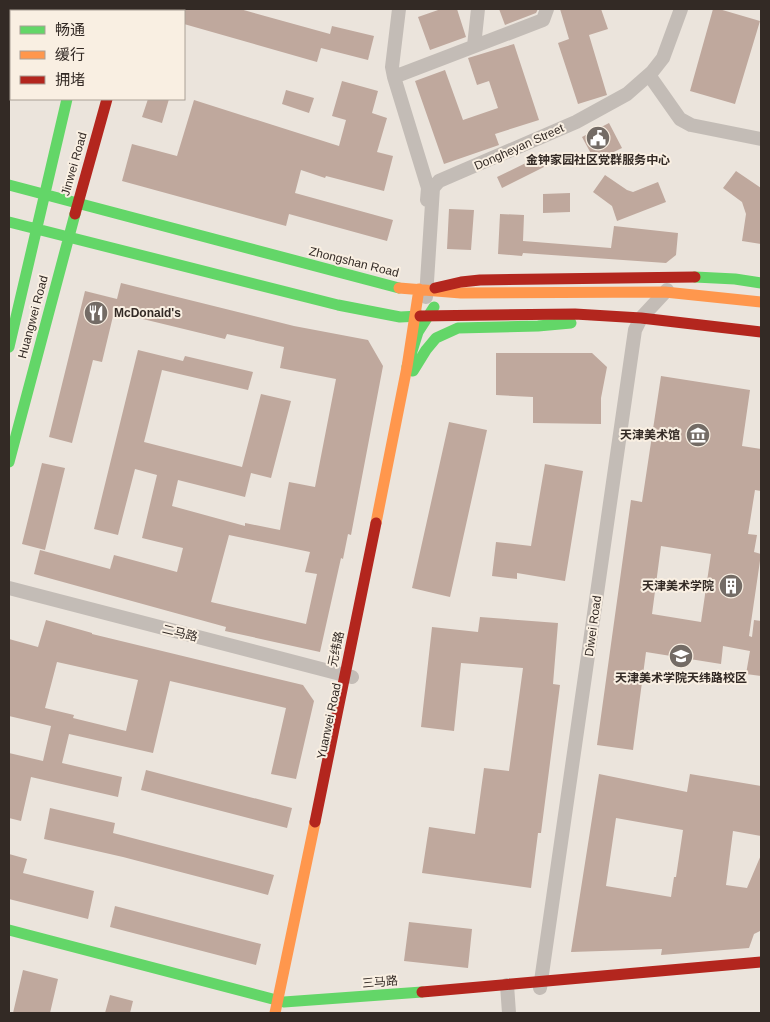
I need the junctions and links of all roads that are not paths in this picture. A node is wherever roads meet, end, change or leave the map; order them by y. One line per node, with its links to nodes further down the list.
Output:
1 (399, 9): 7 (street)
2 (478, 9): 5 (street)
3 (547, 9): 5 (street)
4 (680, 9): 6 (street, Dongheyan Street)
5 (474, 46): 7 (street)
6 (649, 75): 10 (street); 19 (street, Dongheyan Street)
7 (394, 77): 19 (street, Dongheyan Street)
8 (67, 100): 12 (main road, Jinwei Road)
9 (107, 100): 13 (main road, Jinwei Road)
10 (761, 139)
11 (9, 186): 12 (main road, Zhongshan Road)
12 (44, 193): 13 (main road, Zhongshan Road); 15 (main road, Huangwei Road)
13 (78, 202): 16 (main road, Jinwei Road); 19 (main road, Zhongshan Road)
14 (9, 222): 15 (main road)
15 (37, 228): 16 (main road); 29 (main road, Huangwei Road)
16 (68, 237): 24 (main road); 31 (main road, Huangwei Road)
17 (681, 276): 18 (main road); 19 (main road); 20 (street, Diwei Road)
18 (761, 283)
19 (423, 290): 21 (main road, Zhongshan Road); 24 (street, Dongheyan Street)
20 (665, 292): 21 (main road, Zhongshan Road); 22 (main road, Zhongshan Road); 25 (street, Diwei Road)
21 (461, 293): 24 (main road)
22 (761, 302)
23 (611, 316): 24 (main road); 25 (main road); 30 (main road)
24 (422, 318): 30 (main road, 元纬路)
25 (641, 318): 26 (main road); 38 (street, Diwei Road)
26 (739, 330): 27 (main road); 28 (main road)
27 (761, 332)
28 (761, 338)
29 (9, 347)
30 (410, 369): 33 (main road, 元纬路)
31 (9, 462)
32 (9, 588): 33 (street, 二马路)
33 (348, 676): 40 (main road, 元纬路); 40 (main road, Yuanwei Road)
34 (9, 930): 40 (main road, 三马路)
35 (9, 939): 40 (main road, 三马路)
36 (761, 962): 38 (main road, 三马路)
37 (761, 972): 38 (main road, 三马路)
38 (541, 986): 39 (main road, 三马路)
39 (507, 989): 40 (main road, 三马路); 41 (street)
40 (278, 1006)
41 (509, 1013)

